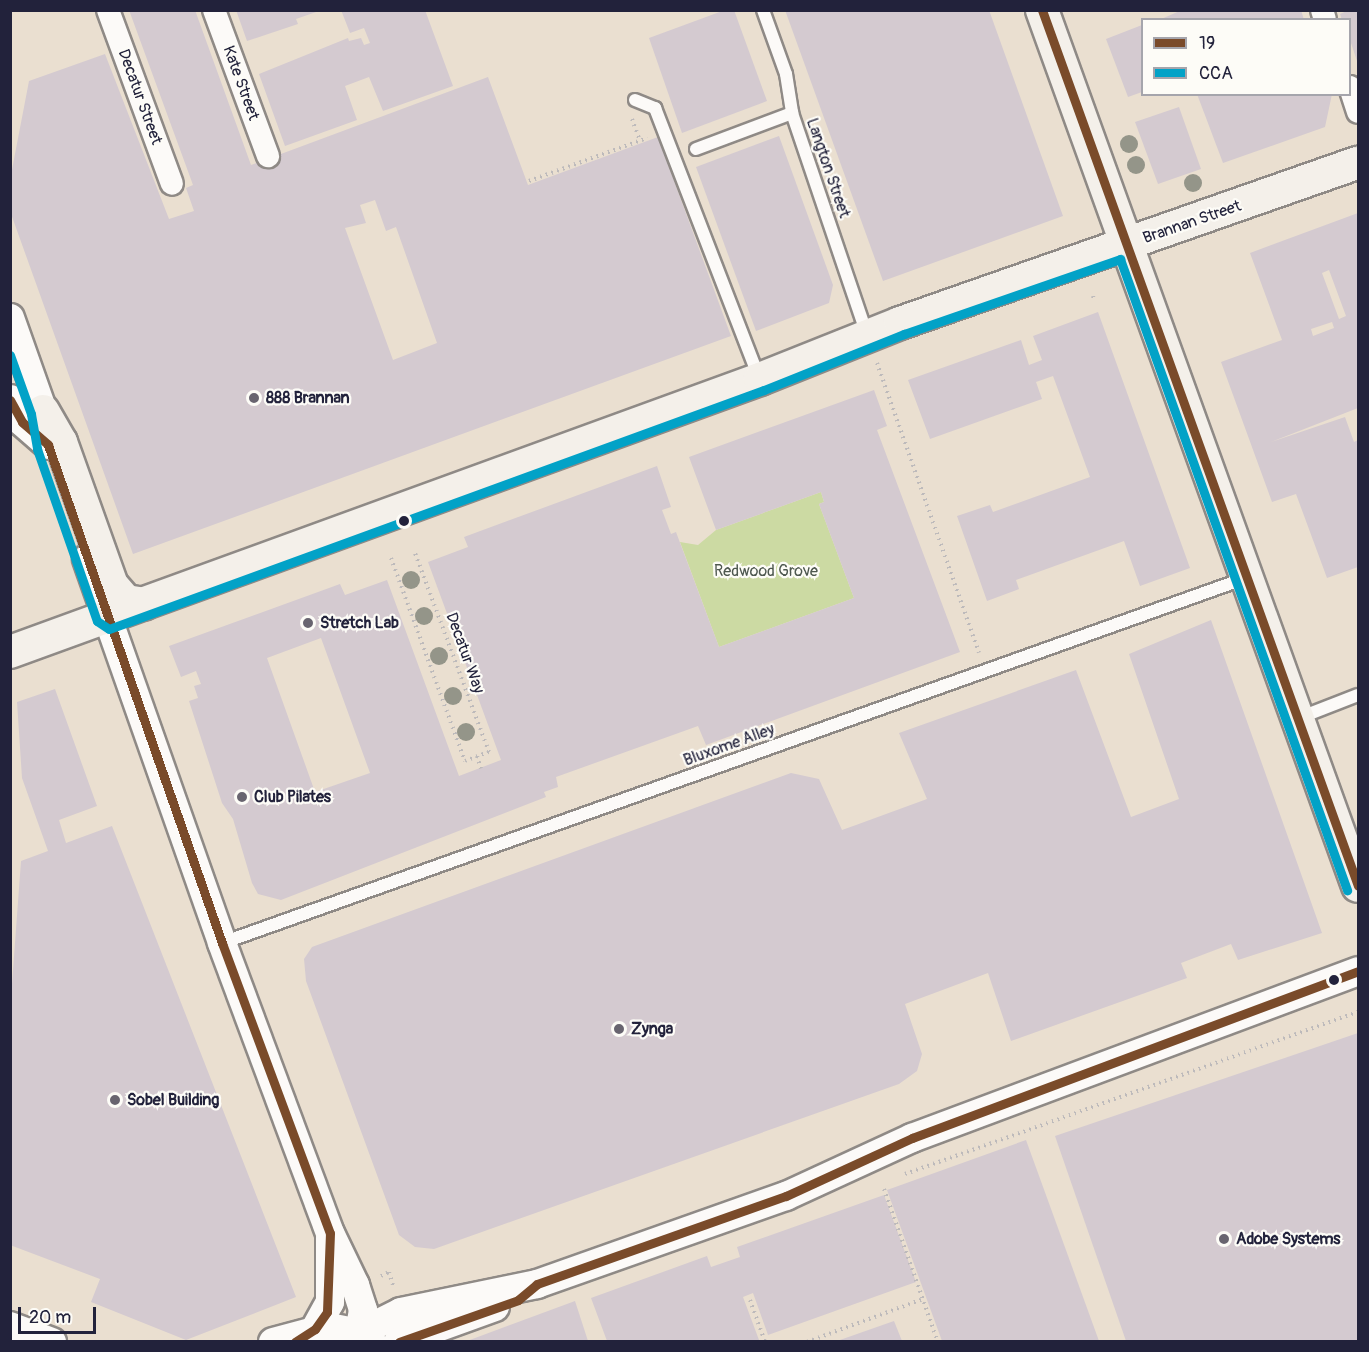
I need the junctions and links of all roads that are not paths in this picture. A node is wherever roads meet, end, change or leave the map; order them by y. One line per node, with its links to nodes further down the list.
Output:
1 (108, 10): 12 (street, Decatur Street)
2 (214, 10): 10 (street, Kate Street)
3 (763, 10): 8 (lane, Langton Street)
4 (1042, 10): 13 (main road)
5 (1351, 90): 7 (street)
6 (635, 100): 16 (lane)
7 (1359, 112)
8 (792, 113): 9 (lane); 15 (lane, Langton Street)
9 (696, 149)
10 (268, 156)
11 (1359, 162): 13 (main road, Brannan Street)
12 (172, 184)
13 (1127, 244): 15 (main road, Brannan Street); 20 (main road)
14 (10, 318): 18 (street)
15 (867, 336): 16 (main road, Brannan Street)
16 (760, 379): 21 (main road, Brannan Street)
17 (10, 399): 19 (street)
18 (43, 411): 19 (street); 21 (main road)
19 (48, 445): 22 (street)
20 (1247, 578): 25 (main road); 27 (lane, Bluxome Alley)
21 (144, 604): 22 (main road, Brannan Street)
22 (108, 617): 23 (main road, Brannan Street); 27 (street)
23 (10, 652)
24 (1359, 695): 25 (lane)
25 (1298, 719): 26 (main road)
26 (1359, 886)
27 (222, 943): 29 (street)
28 (1359, 971): 30 (street)
29 (330, 1233): 31 (street); 34 (street)
30 (537, 1284): 32 (street); 38 (street)
31 (355, 1285): 32 (street); 35 (street)
32 (399, 1303): 35 (street)
33 (10, 1326): 36 (street)
34 (305, 1335): 35 (street); 37 (street)
35 (365, 1337)
36 (52, 1341)
37 (273, 1341)
38 (398, 1341)

